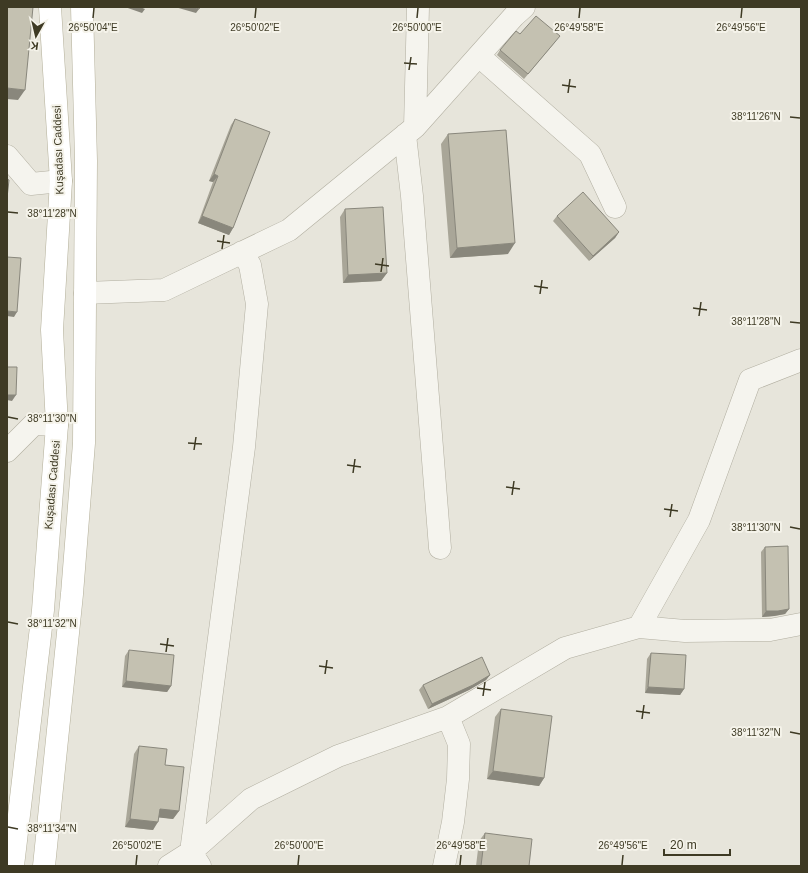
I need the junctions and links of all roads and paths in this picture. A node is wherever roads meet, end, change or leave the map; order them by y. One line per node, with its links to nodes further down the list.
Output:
1 (50, 7): 8 (main road, Kuşadası Caddesi)
2 (82, 7): 11 (main road)
3 (418, 7): 6 (street)
4 (524, 7): 5 (street)
5 (479, 56): 6 (street); 9 (street)
6 (410, 131): 10 (street); 15 (street)
7 (7, 156): 8 (street)
8 (61, 181): 13 (main road, Kuşadası Caddesi)
9 (615, 207)
10 (242, 252): 11 (street); 19 (street)
11 (85, 293): 21 (main road)
12 (801, 360): 17 (street)
13 (57, 424): 14 (street); 20 (main road, Kuşadası Caddesi)
14 (7, 451)
15 (440, 548)
16 (801, 624): 17 (street)
17 (639, 627): 18 (street)
18 (448, 717): 19 (street); 23 (street)
19 (196, 859): 22 (street)
20 (13, 866)
21 (44, 866)
22 (169, 866)
23 (444, 866)

